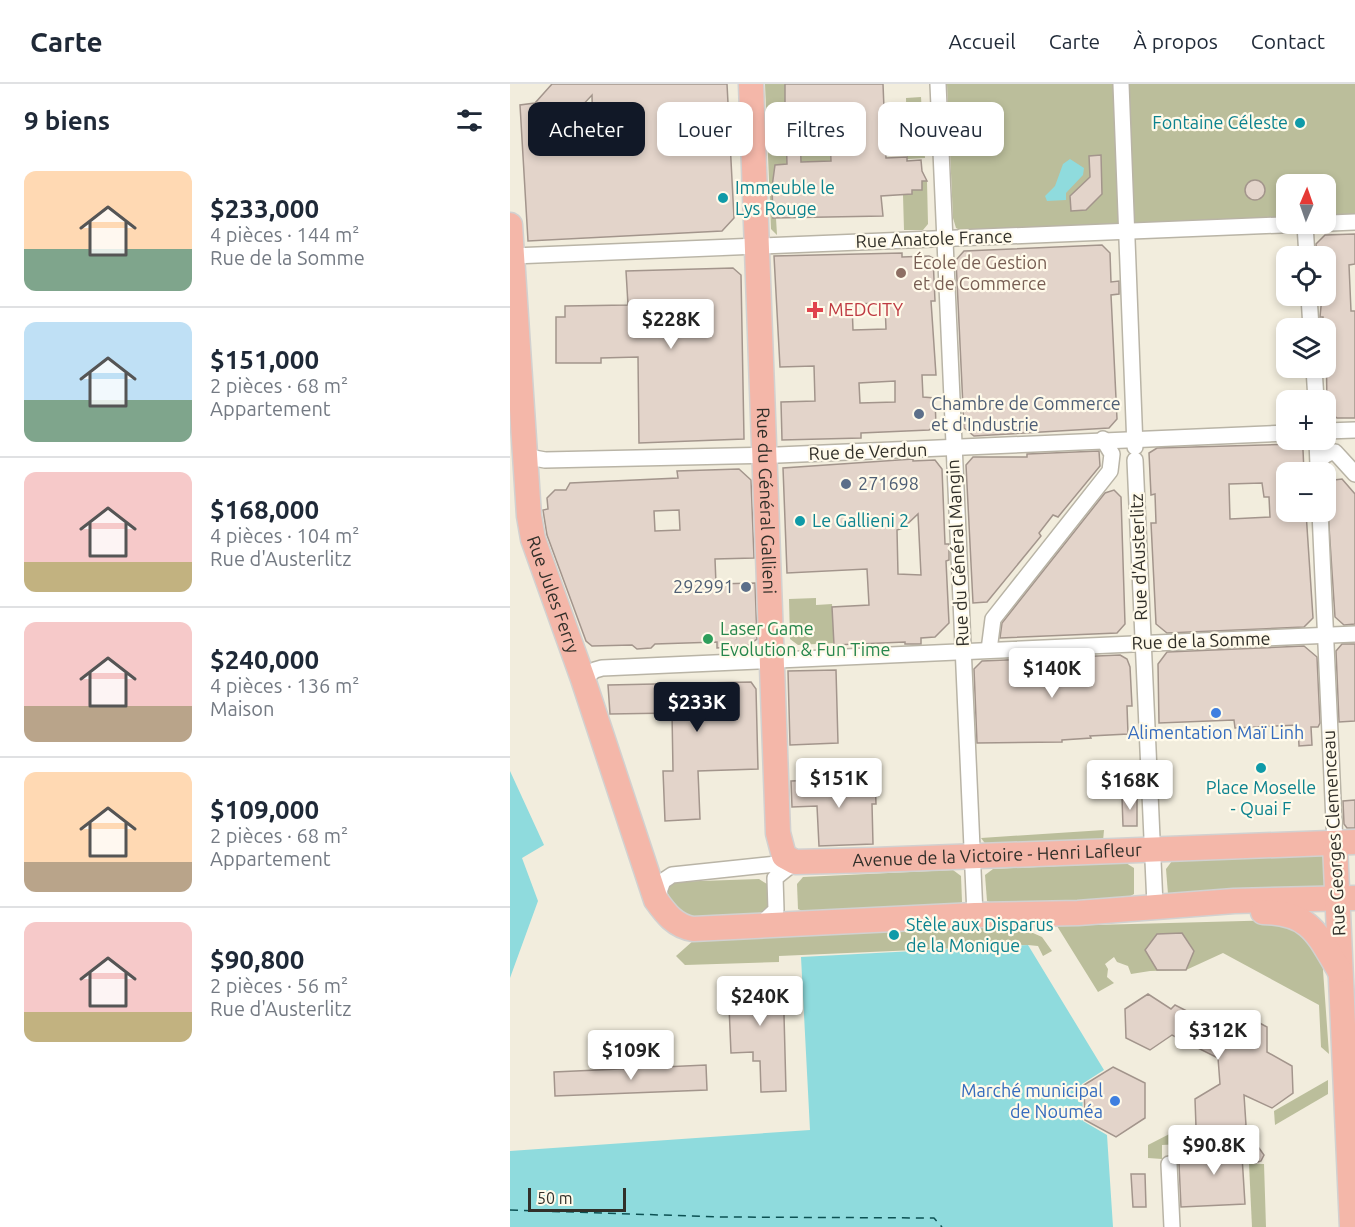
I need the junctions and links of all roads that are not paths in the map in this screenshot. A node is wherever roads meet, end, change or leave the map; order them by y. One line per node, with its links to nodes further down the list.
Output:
1 (751, 84): 10 (main road, Rue du Général Gallieni)
2 (938, 84): 9 (street, Rue du Général Mangin)
3 (1121, 84): 8 (street, Rue d'Austerlitz)
4 (1355, 222): 5 (street, Rue Anatole France)
5 (1336, 223)
6 (510, 225): 11 (main road, Rue Jules Ferry)
7 (1276, 226): 8 (street, Rue Anatole France)
8 (1127, 231): 9 (street, Rue Anatole France); 18 (street, Rue d'Austerlitz)
9 (945, 238): 10 (street, Rue Anatole France); 16 (street, Rue du Général Mangin)
10 (757, 246): 11 (street, Rue Anatole France); 20 (main road, Rue du Général Gallieni)
11 (513, 256): 17 (main road, Rue Jules Ferry)
12 (1352, 430): 13 (street); 19 (street)
13 (1336, 431)
14 (1276, 434): 18 (street, Rue de Verdun)
15 (1103, 439): 16 (street, Rue de Verdun); 18 (street, Rue de Verdun); 27 (street)
16 (954, 448): 20 (street, Rue de Verdun); 28 (street, Rue du Général Mangin)
17 (524, 449): 20 (street, Rue de Verdun); 30 (main road, Rue Jules Ferry)
18 (1135, 451): 26 (street, Rue d'Austerlitz)
19 (1335, 452): 21 (street); 22 (street)
20 (764, 454): 29 (main road, Rue du Général Gallieni)
21 (1321, 462)
22 (1355, 474)
23 (1320, 522): 25 (street, Rue Georges Clemenceau)
24 (1355, 634): 25 (street, Rue de la Somme)
25 (1325, 636): 26 (street, Rue de la Somme); 32 (street, Rue Georges Clemenceau)
26 (1142, 642): 27 (street, Rue de la Somme); 31 (street, Rue d'Austerlitz)
27 (989, 650): 28 (street, Rue de la Somme)
28 (963, 652): 29 (street, Rue de la Somme); 33 (street, Rue du Général Mangin)
29 (772, 661): 30 (street, Rue de la Somme); 34 (main road, Rue du Général Gallieni)
30 (584, 679): 36 (main road, Rue Jules Ferry)
31 (1151, 843): 32 (main road, Avenue de la Victoire - Henri Lafleur); 33 (main road, Avenue de la Victoire - Henri Lafleur); 37 (street, Rue d'Austerlitz)
32 (1345, 843): 35 (main road, Rue Georges Clemenceau)
33 (972, 857): 34 (main road, Avenue de la Victoire - Henri Lafleur); 39 (street, Rue du Général Mangin)
34 (795, 862): 36 (street, Avenue de la Victoire - Henri Lafleur); 40 (street)
35 (1346, 898): 37 (main road); 41 (main road, Rue Georges Clemenceau)
36 (656, 900): 40 (main road, Rue Jules Ferry)
37 (1155, 906): 38 (main road)
38 (1078, 913): 39 (main road); 41 (main road)
39 (975, 915): 40 (main road)
40 (757, 926)
41 (1340, 970): 44 (main road, Rue Georges Clemenceau)
42 (1169, 1164): 43 (street)
43 (1172, 1227)
44 (1352, 1227)

